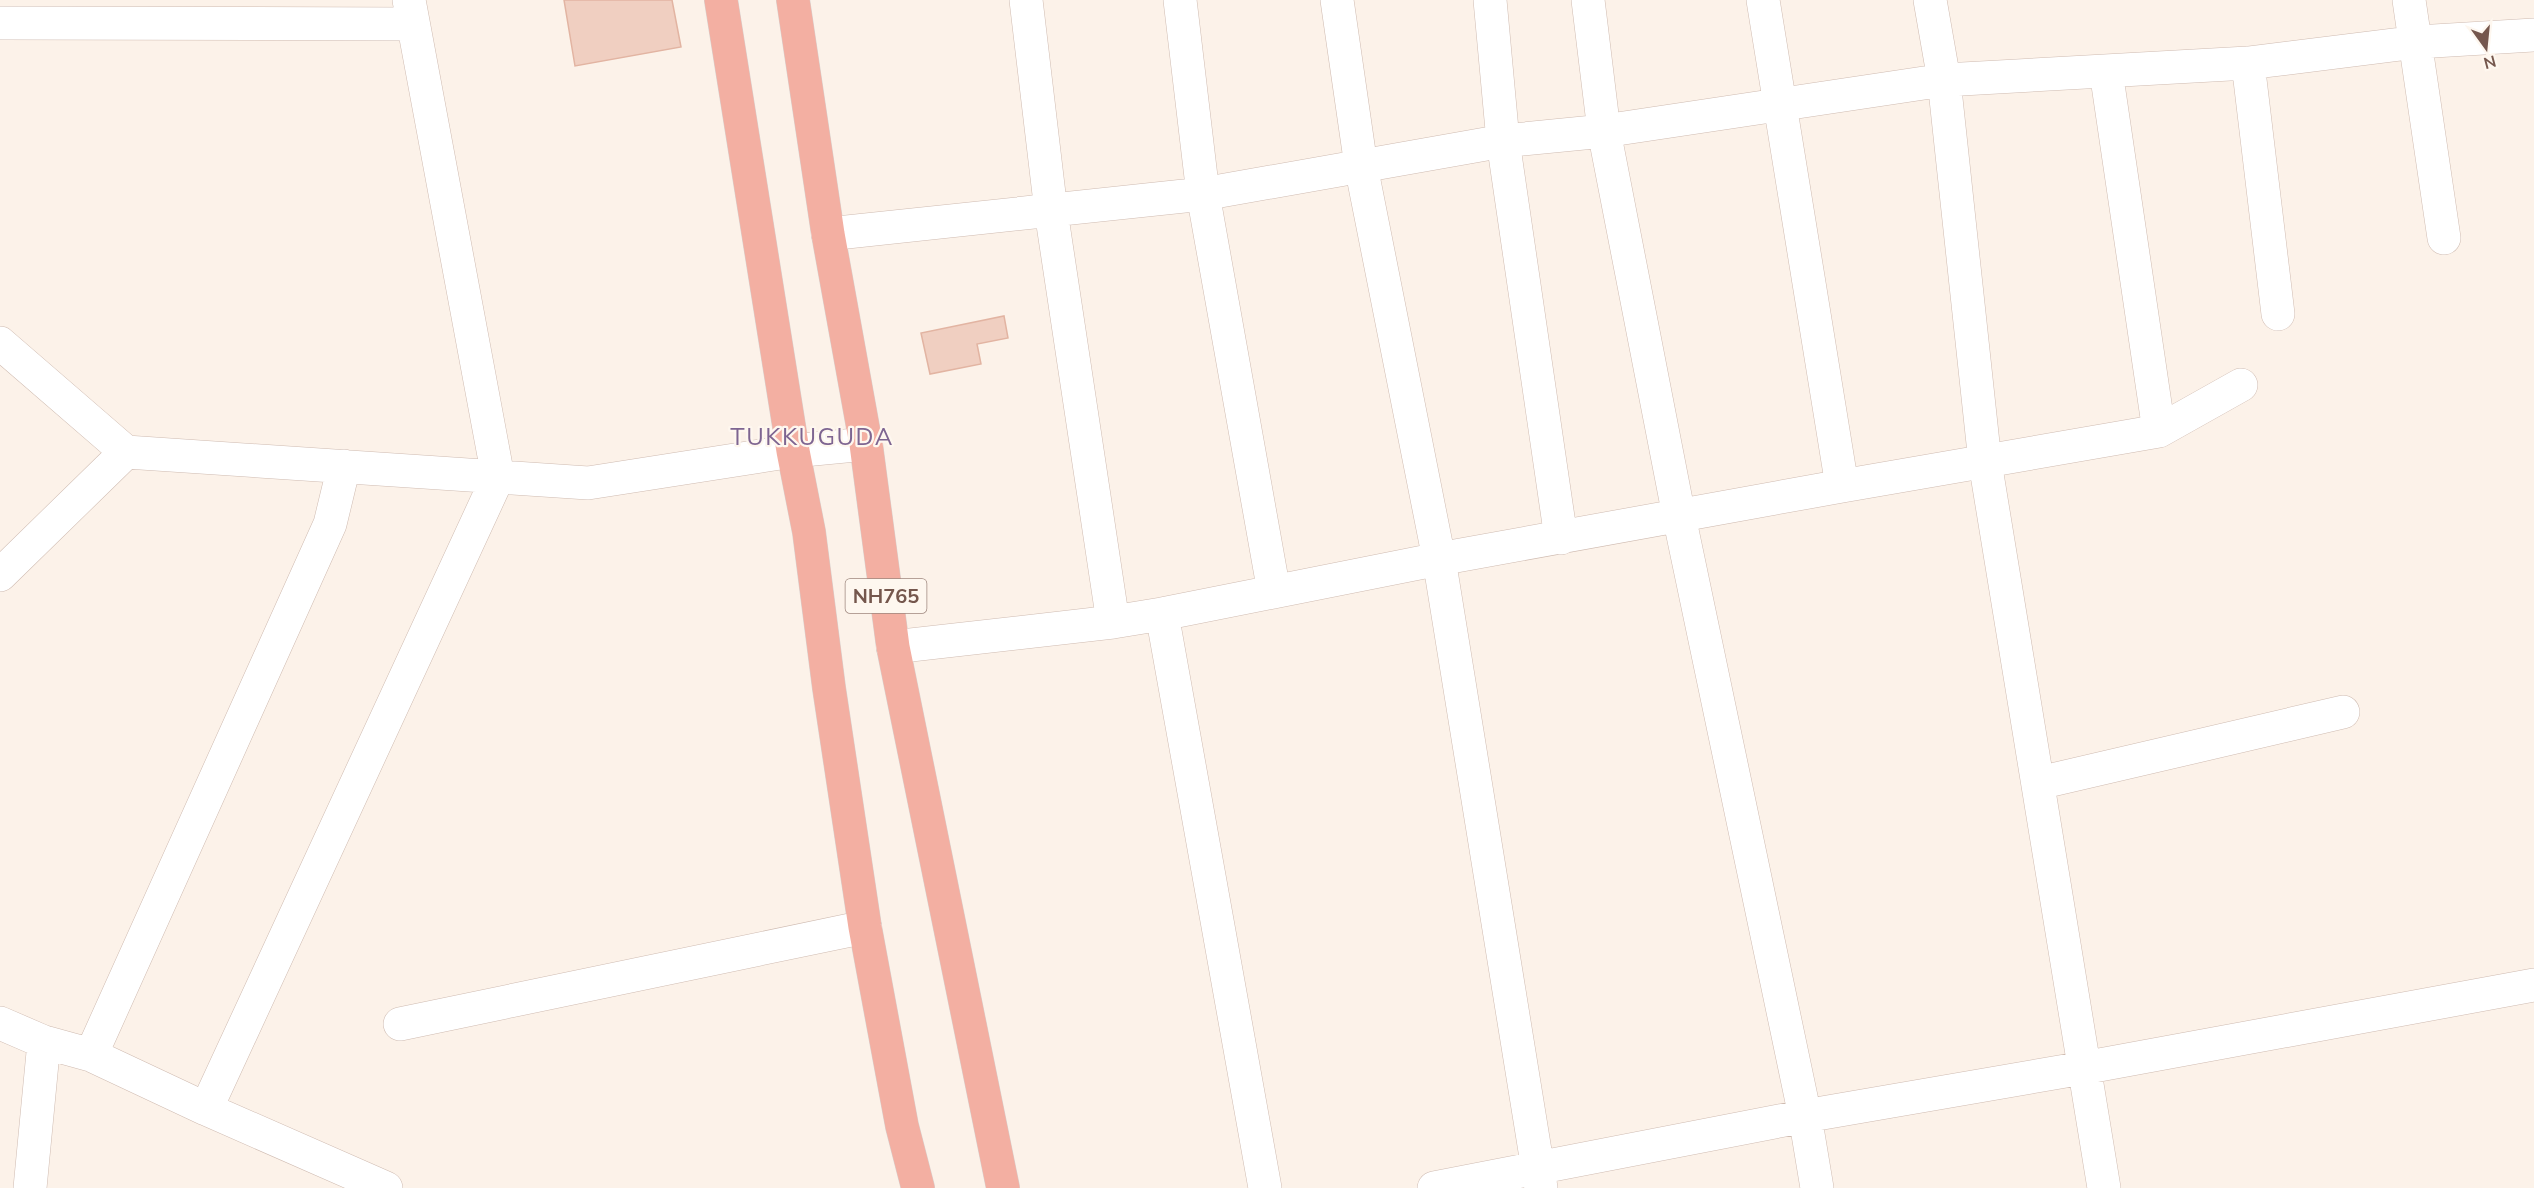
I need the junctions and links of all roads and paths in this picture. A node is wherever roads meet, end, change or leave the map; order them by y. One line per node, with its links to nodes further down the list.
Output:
1 (721, 0): 31 (highway, NH765)
2 (793, 0): 24 (highway, NH765)
3 (1026, 0): 23 (street)
4 (1180, 0): 22 (street)
5 (1338, 0): 21 (street)
6 (1490, 0): 20 (street)
7 (1588, 0): 19 (street)
8 (1763, 0): 18 (street)
9 (1930, 0): 17 (street)
10 (2409, 0): 14 (street)
11 (411, 12): 12 (street); 35 (street)
12 (0, 23)
13 (2534, 35): 14 (street)
14 (2417, 42): 15 (street); 25 (street)
15 (2248, 63): 16 (street); 26 (street)
16 (2106, 72): 17 (street); 29 (street)
17 (1944, 80): 18 (street); 33 (street)
18 (1780, 105): 19 (street); 36 (street)
19 (1604, 131): 20 (street); 37 (street)
20 (1503, 141): 21 (street); 38 (street)
21 (1361, 166): 22 (street); 39 (street)
22 (1203, 194): 23 (street); 41 (street)
23 (1051, 212): 24 (street); 43 (street)
24 (828, 234): 30 (highway, NH765)
25 (2444, 238)
26 (2278, 314)
27 (0, 343): 32 (street)
28 (2241, 385): 29 (street)
29 (2159, 431): 33 (street)
30 (866, 444): 31 (street); 44 (highway, NH765)
31 (793, 451): 35 (street); 47 (highway, NH765)
32 (126, 452): 34 (street); 40 (street)
33 (1985, 462): 36 (street); 46 (street)
34 (344, 466): 35 (street); 52 (street)
35 (498, 477): 54 (street)
36 (1842, 486): 37 (street)
37 (1679, 516): 38 (street); 55 (street)
38 (1562, 538): 39 (street)
39 (1439, 559): 41 (street); 56 (street)
40 (0, 575)
41 (1274, 592): 42 (street)
42 (1162, 614): 43 (street); 61 (street)
43 (1113, 622): 44 (street)
44 (893, 647): 60 (highway, NH765)
45 (2343, 712): 46 (street)
46 (2039, 783): 53 (street)
47 (865, 927): 50 (street); 59 (highway, NH765)
48 (2534, 985): 53 (street)
49 (0, 1023): 51 (street)
50 (400, 1024)
51 (44, 1042): 52 (street); 57 (street)
52 (92, 1055): 54 (street)
53 (2083, 1068): 55 (street); 64 (street)
54 (206, 1109): 58 (street)
55 (1804, 1116): 56 (street); 63 (street)
56 (1539, 1178): 62 (street)
57 (30, 1188)
58 (386, 1188)
59 (918, 1188)
60 (1003, 1188)
61 (1265, 1188)
62 (1434, 1188)
63 (1817, 1188)
64 (2104, 1188)

